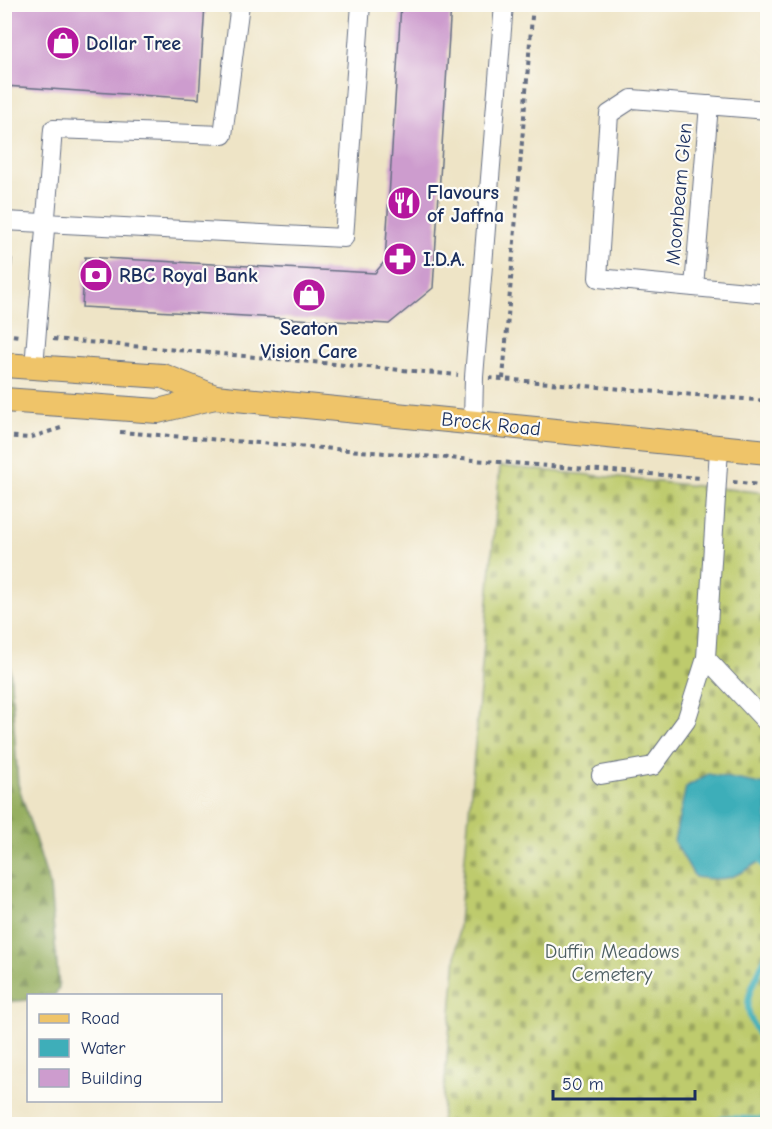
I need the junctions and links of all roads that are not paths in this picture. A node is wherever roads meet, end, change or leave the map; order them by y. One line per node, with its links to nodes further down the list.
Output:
1 (240, 4): 7 (street)
2 (361, 4): 7 (street)
3 (504, 4): 14 (street)
4 (710, 105): 5 (street); 8 (street, Moonbeam Glen); 8 (street)
5 (768, 110)
6 (4, 221): 7 (street)
7 (44, 224): 11 (street)
8 (694, 287): 9 (street)
9 (768, 294)
10 (4, 365): 11 (main road, Brock Road)
11 (34, 367): 12 (main road, Brock Road)
12 (215, 397): 13 (main road, Brock Road); 14 (main road, Brock Road)
13 (4, 400)
14 (473, 422): 15 (main road, Brock Road)
15 (719, 449): 16 (main road, Brock Road); 17 (street)
16 (768, 452)
17 (706, 658): 18 (street); 19 (street)
18 (768, 724)
19 (601, 775)

